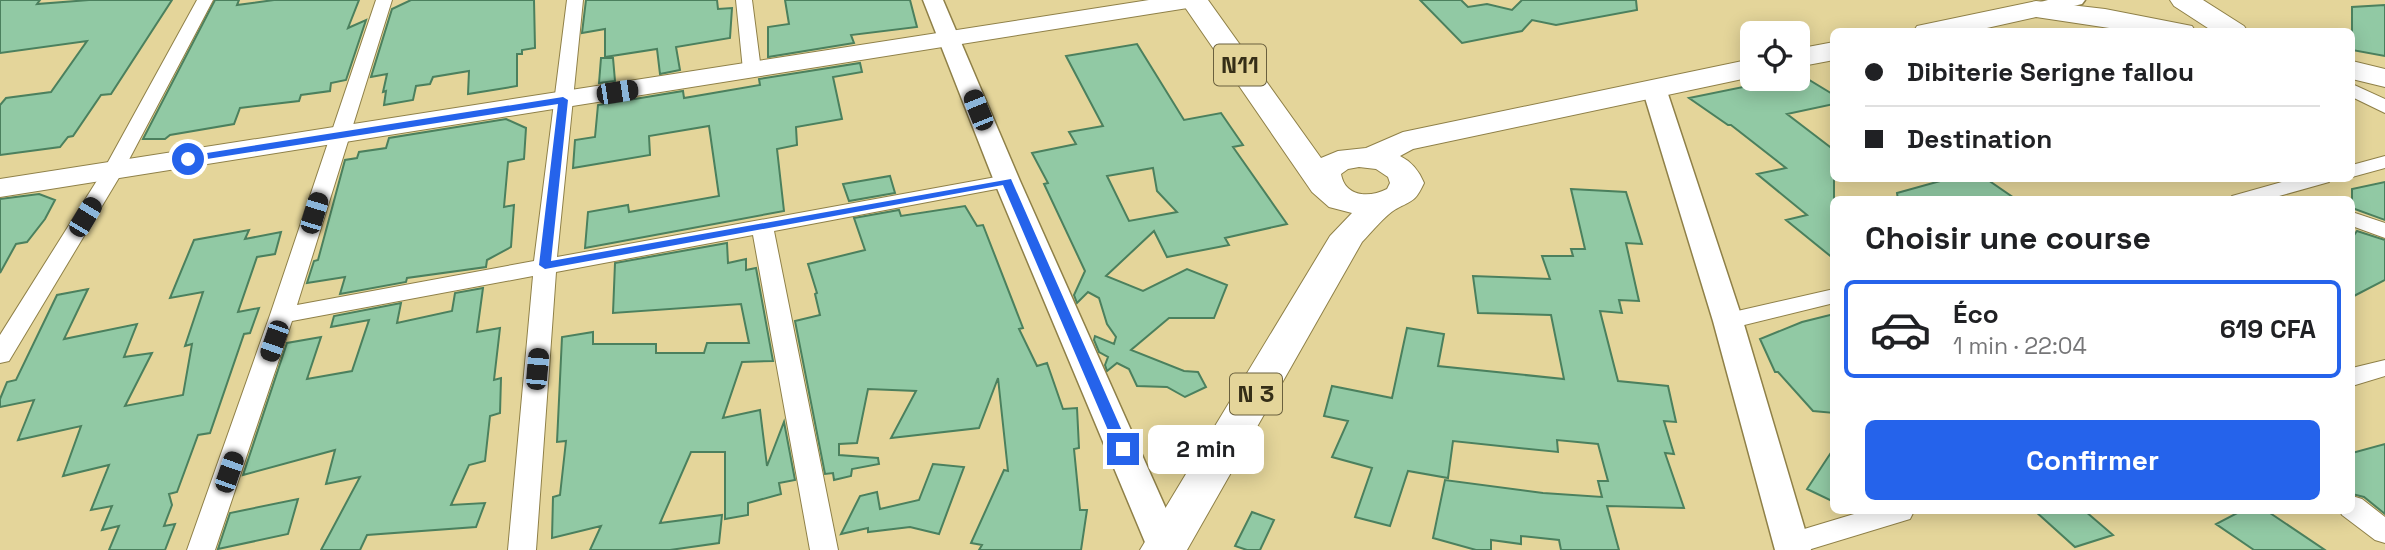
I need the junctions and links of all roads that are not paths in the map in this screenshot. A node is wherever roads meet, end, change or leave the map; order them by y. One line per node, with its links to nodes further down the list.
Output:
1 (205, 0): 30 (street)
2 (575, 0): 22 (street)
3 (744, 0): 16 (street)
4 (933, 0): 13 (street)
5 (1194, 0): 13 (main road); 25 (main road, N11)
6 (2075, 0): 9 (street)
7 (2184, 0): 12 (main road)
8 (388, 1): 26 (street)
9 (2036, 9): 10 (main road); 11 (main road)
10 (1946, 28)
11 (2161, 28)
12 (2228, 28)
13 (949, 39): 16 (main road); 32 (street)
14 (1830, 52): 15 (main road)
15 (1810, 56)
16 (752, 70): 22 (main road)
17 (1740, 70): 20 (main road)
18 (2355, 71): 19 (main road)
19 (2385, 78)
20 (1654, 88): 24 (main road); 46 (street)
21 (2355, 92): 23 (street)
22 (563, 100): 26 (main road); 43 (street)
23 (2385, 107)
24 (1478, 126): 27 (main road); 31 (main road)
25 (1285, 129): 27 (main road); 39 (main road)
26 (338, 136): 30 (main road); 45 (street)
27 (1365, 157): 31 (main road); 39 (main road)
28 (2385, 162): 29 (street)
29 (2355, 170)
30 (113, 171): 35 (main road); 47 (street)
31 (1405, 176): 39 (main road, N 3)
32 (1007, 181): 41 (street); 54 (street)
33 (2264, 182): 36 (street)
34 (2307, 182): 36 (street)
35 (0, 188)
36 (2281, 189): 37 (street); 38 (street)
37 (2254, 196)
38 (2298, 196)
39 (1340, 208): 54 (main road, N 3)
40 (2355, 219): 42 (street)
41 (762, 226): 43 (street); 57 (street)
42 (2385, 231)
43 (545, 265): 45 (street); 56 (street)
44 (1830, 297): 46 (street)
45 (282, 315): 55 (street)
46 (1728, 321): 53 (street)
47 (0, 355)
48 (2385, 368): 49 (street)
49 (2355, 376)
50 (2355, 509): 52 (street)
51 (1891, 514): 53 (street)
52 (2385, 532)
53 (1792, 547)
54 (1164, 549)
55 (201, 550)
56 (522, 550)
57 (824, 550)

